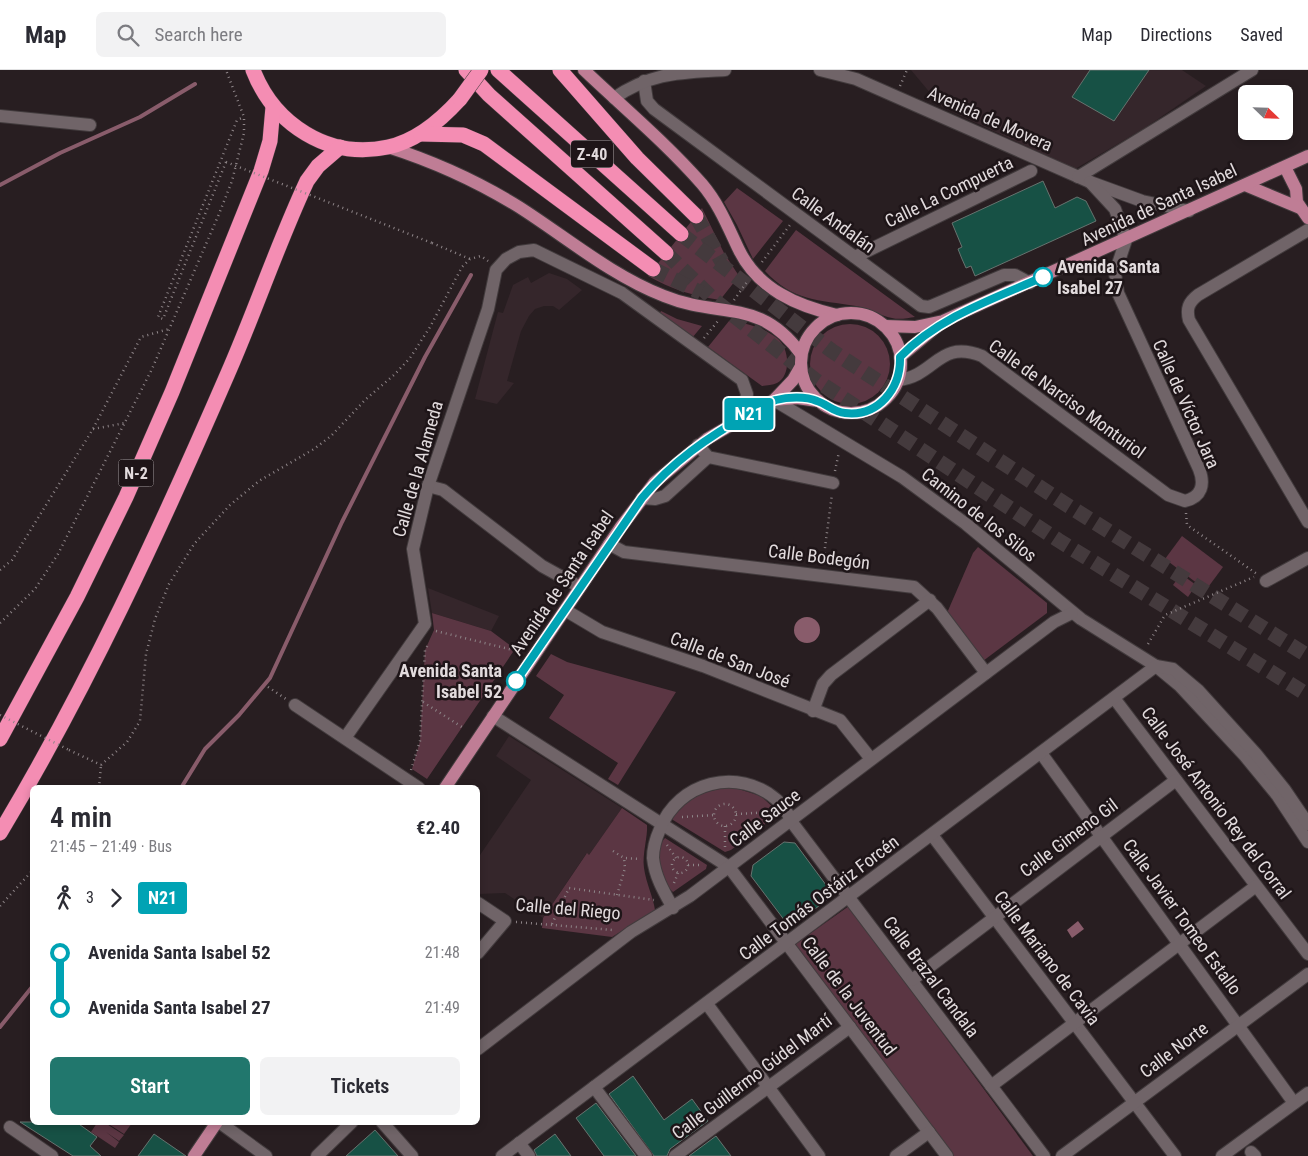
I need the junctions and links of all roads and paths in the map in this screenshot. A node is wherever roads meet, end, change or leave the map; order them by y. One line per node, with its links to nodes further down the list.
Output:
1 (226, 70): 17 (path)
2 (253, 70): 15 (highway)
3 (466, 70): 34 (highway, Z-40)
4 (481, 70): 19 (highway, bridge)
5 (498, 70): 32 (highway, Z-40)
6 (560, 70): 29 (highway)
7 (584, 70): 14 (main road)
8 (725, 70): 12 (street)
9 (820, 70): 13 (street, Avenida de Movera)
10 (907, 70): 13 (path)
11 (1252, 70): 25 (street)
12 (644, 81): 14 (street); 35 (street, Calle Andalán)
13 (895, 96): 25 (street, Avenida de Movera)
14 (614, 98): 43 (main road)
15 (274, 107): 20 (highway); 89 (highway, N-2)
16 (0, 116): 18 (street)
17 (244, 117): 36 (path, bridge); 47 (path)
18 (90, 125)
19 (421, 134): 21 (highway); 38 (highway)
20 (340, 147): 21 (highway); 106 (highway, N-2)
21 (388, 147): 50 (main road)
22 (1308, 156): 23 (main road, Avenida de Santa Isabel)
23 (1286, 167): 26 (main road, Avenida de Santa Isabel); 27 (main road)
24 (1031, 171): 35 (street, Calle La Compuerta)
25 (1084, 180): 28 (street, Avenida de Movera); 33 (street, Avenida de Movera)
26 (1245, 185): 27 (main road); 28 (main road, Avenida de Santa Isabel)
27 (1305, 208)
28 (1189, 211): 33 (main road, Avenida de Santa Isabel)
29 (696, 216)
30 (792, 222): 37 (path)
31 (1308, 230): 64 (street)
32 (681, 234)
33 (1126, 240): 41 (main road, Avenida de Santa Isabel); 63 (street, Calle de Víctor Jara)
34 (666, 253)
35 (855, 257): 41 (street, Calle Andalán)
36 (470, 259): 39 (path); 92 (path)
37 (760, 265)
38 (653, 269)
39 (496, 270): 54 (street); 61 (street, Calle de la Alameda)
40 (748, 281): 42 (path)
41 (1030, 283): 45 (main road, Avenida de Santa Isabel)
42 (732, 303)
43 (837, 315): 46 (main road); 50 (main road)
44 (722, 316): 48 (path)
45 (943, 321): 46 (main road, Avenida de Santa Isabel); 49 (main road, Avenida de Santa Isabel)
46 (885, 326): 49 (main road)
47 (170, 329): 55 (path); 56 (path)
48 (702, 342)
49 (900, 357): 51 (main road)
50 (801, 360): 52 (main road, Avenida de Santa Isabel); 53 (main road)
51 (898, 380): 53 (main road); 63 (street, Calle de Narciso Monturiol)
52 (774, 400): 53 (main road, Avenida de Santa Isabel); 54 (main road, Avenida de Santa Isabel); 57 (street, Camino de los Silos)
53 (818, 401)
54 (743, 417): 58 (main road, Avenida de Santa Isabel)
55 (125, 423): 56 (path); 74 (path)
56 (93, 429): 67 (path)
57 (842, 441): 60 (path); 73 (street, Camino de los Silos)
58 (698, 445): 59 (street); 62 (main road, Avenida de Santa Isabel)
59 (708, 457): 60 (street); 62 (street)
60 (833, 483): 68 (path)
61 (428, 486): 70 (street); 75 (street, Calle de la Alameda)
62 (642, 498): 65 (main road, Avenida de Santa Isabel)
63 (1185, 501): 69 (path)
64 (1308, 522)
65 (609, 544): 68 (street, Calle Bodegón); 70 (main road, Avenida de Santa Isabel)
66 (1308, 558): 69 (street)
67 (0, 570)
68 (821, 574): 71 (street, Calle Bodegón)
69 (1262, 578): 76 (path)
70 (580, 587): 72 (main road, Avenida de Santa Isabel)
71 (930, 600): 79 (street, Calle Bodegón); 84 (street)
72 (565, 610): 84 (street, Calle de San José); 86 (main road, Avenida de Santa Isabel)
73 (1072, 613): 78 (street, Camino de los Silos); 79 (street, Calle Sauce)
74 (0, 623)
75 (430, 627): 77 (path); 82 (path); 88 (street)
76 (1148, 644)
77 (517, 651)
78 (1156, 666): 81 (street, Calle Tomás Ostáriz Forcén); 104 (street, Camino de los Silos); 110 (street, Camino de los Silos)
79 (986, 673): 91 (street, Calle Sauce)
80 (268, 687): 83 (path)
81 (1114, 698): 90 (street, Calle Tomás Ostáriz Forcén); 94 (street, Calle José Antonio Rey del Corral)
82 (423, 702): 87 (path); 93 (path)
83 (295, 705): 88 (street)
84 (813, 711): 91 (street, Calle de San José)
85 (0, 715): 92 (path, bridge)
86 (493, 716): 97 (main road, Avenida de Santa Isabel); 103 (street, Calle de la Juventud)
87 (465, 729)
88 (345, 738): 96 (street)
89 (0, 739)
90 (1041, 753): 107 (street, Calle Tomás Ostáriz Forcén); 108 (street, Calle Javier Tomeo Estallo)
91 (871, 759): 102 (street, Calle Sauce)
92 (101, 765): 95 (path)
93 (411, 771)
94 (1176, 780): 108 (street, Calle Gimeno Gil); 120 (street, Calle José Antonio Rey del Corral)
95 (99, 785)
96 (415, 785)
97 (446, 785)
98 (778, 812): 99 (path)
99 (736, 814): 100 (path); 105 (path)
100 (714, 815): 101 (path); 105 (path)
101 (681, 818)
102 (791, 819): 103 (street, Calle Brazal Candala); 118 (street, Calle Sauce); 122 (street, Calle Brazal Candala)
103 (662, 824): 118 (street, Calle de la Juventud); 126 (street, Calle Brazal Candala)
104 (1308, 824)
105 (725, 826): 112 (path)
106 (0, 833)
107 (932, 835): 122 (street, Calle Tomás Ostáriz Forcén); 127 (street, Calle Mariano de Cavia)
108 (1100, 836): 127 (street, Calle Gimeno Gil); 132 (street, Calle Javier Tomeo Estallo)
109 (663, 839): 114 (path)
110 (1308, 842)
111 (613, 851): 113 (path)
112 (724, 854)
113 (624, 858): 115 (path); 121 (path)
114 (676, 858): 116 (path); 116 (path)
115 (645, 859)
116 (688, 865): 117 (path)
117 (707, 865)
118 (729, 867): 126 (street, Calle Sauce); 131 (street, Calle de la Juventud)
119 (30, 873): 125 (path)
120 (1256, 886): 132 (street); 134 (street, Calle José Antonio Rey del Corral)
121 (617, 895): 123 (path); 129 (path)
122 (850, 897): 131 (street, Calle Tomás Ostáriz Forcén); 136 (street, Calle Brazal Candala)
123 (660, 899)
124 (480, 904): 128 (street, Calle del Riego)
125 (0, 906)
126 (673, 908): 130 (street, Calle Sauce)
127 (994, 918): 136 (street, Calle Gimeno Gil); 138 (street, Calle Mariano de Cavia)
128 (505, 921): 129 (path, Calle del Riego); 133 (street)
129 (552, 924): 130 (path, Calle del Riego)
130 (632, 932): 141 (street, Calle Sauce)
131 (788, 943): 137 (street, Calle Tomás Ostáriz Forcén); 140 (street, Calle de la Juventud)
132 (1180, 944): 138 (street); 139 (street, Calle Javier Tomeo Estallo)
133 (480, 950)
134 (1308, 954)
135 (1308, 974): 139 (street, Calle Norte)
136 (912, 980): 143 (street, Calle Brazal Candala)
137 (707, 1004): 142 (street); 144 (street, Calle Tomás Ostáriz Forcén)
138 (1075, 1024): 143 (street); 146 (street, Calle Mariano de Cavia)
139 (1239, 1024): 146 (street, Calle Norte); 147 (street, Calle Javier Tomeo Estallo)
140 (850, 1026): 142 (street, Calle Guillermo Gúdel Martí); 153 (street, Calle de la Juventud)
141 (480, 1047)
142 (768, 1086): 163 (street, Calle Guillermo Gúdel Martí); 164 (street)
143 (991, 1086): 167 (street, Calle Brazal Candala)
144 (594, 1087): 154 (street, Calle Tomás Ostáriz Forcén); 162 (street)
145 (1308, 1093): 147 (street)
146 (1134, 1102): 168 (street, Calle Norte); 169 (street, Calle Mariano de Cavia)
147 (1294, 1103): 170 (street)
148 (216, 1125): 156 (main road)
149 (222, 1125): 157 (street)
150 (349, 1125): 158 (street)
151 (385, 1125): 159 (street)
152 (10, 1127): 155 (street)
153 (929, 1132): 165 (street); 166 (street, Calle de la Juventud)
154 (519, 1143): 160 (street, Calle Tomás Ostáriz Forcén); 161 (street)
155 (52, 1156)
156 (194, 1156)
157 (266, 1156)
158 (317, 1156)
159 (412, 1156)
160 (502, 1156)
161 (529, 1156)
162 (646, 1156)
163 (675, 1156)
164 (819, 1156)
165 (896, 1156)
166 (947, 1156)
167 (1044, 1156)
168 (1062, 1156)
169 (1175, 1156)
170 (1222, 1156)

